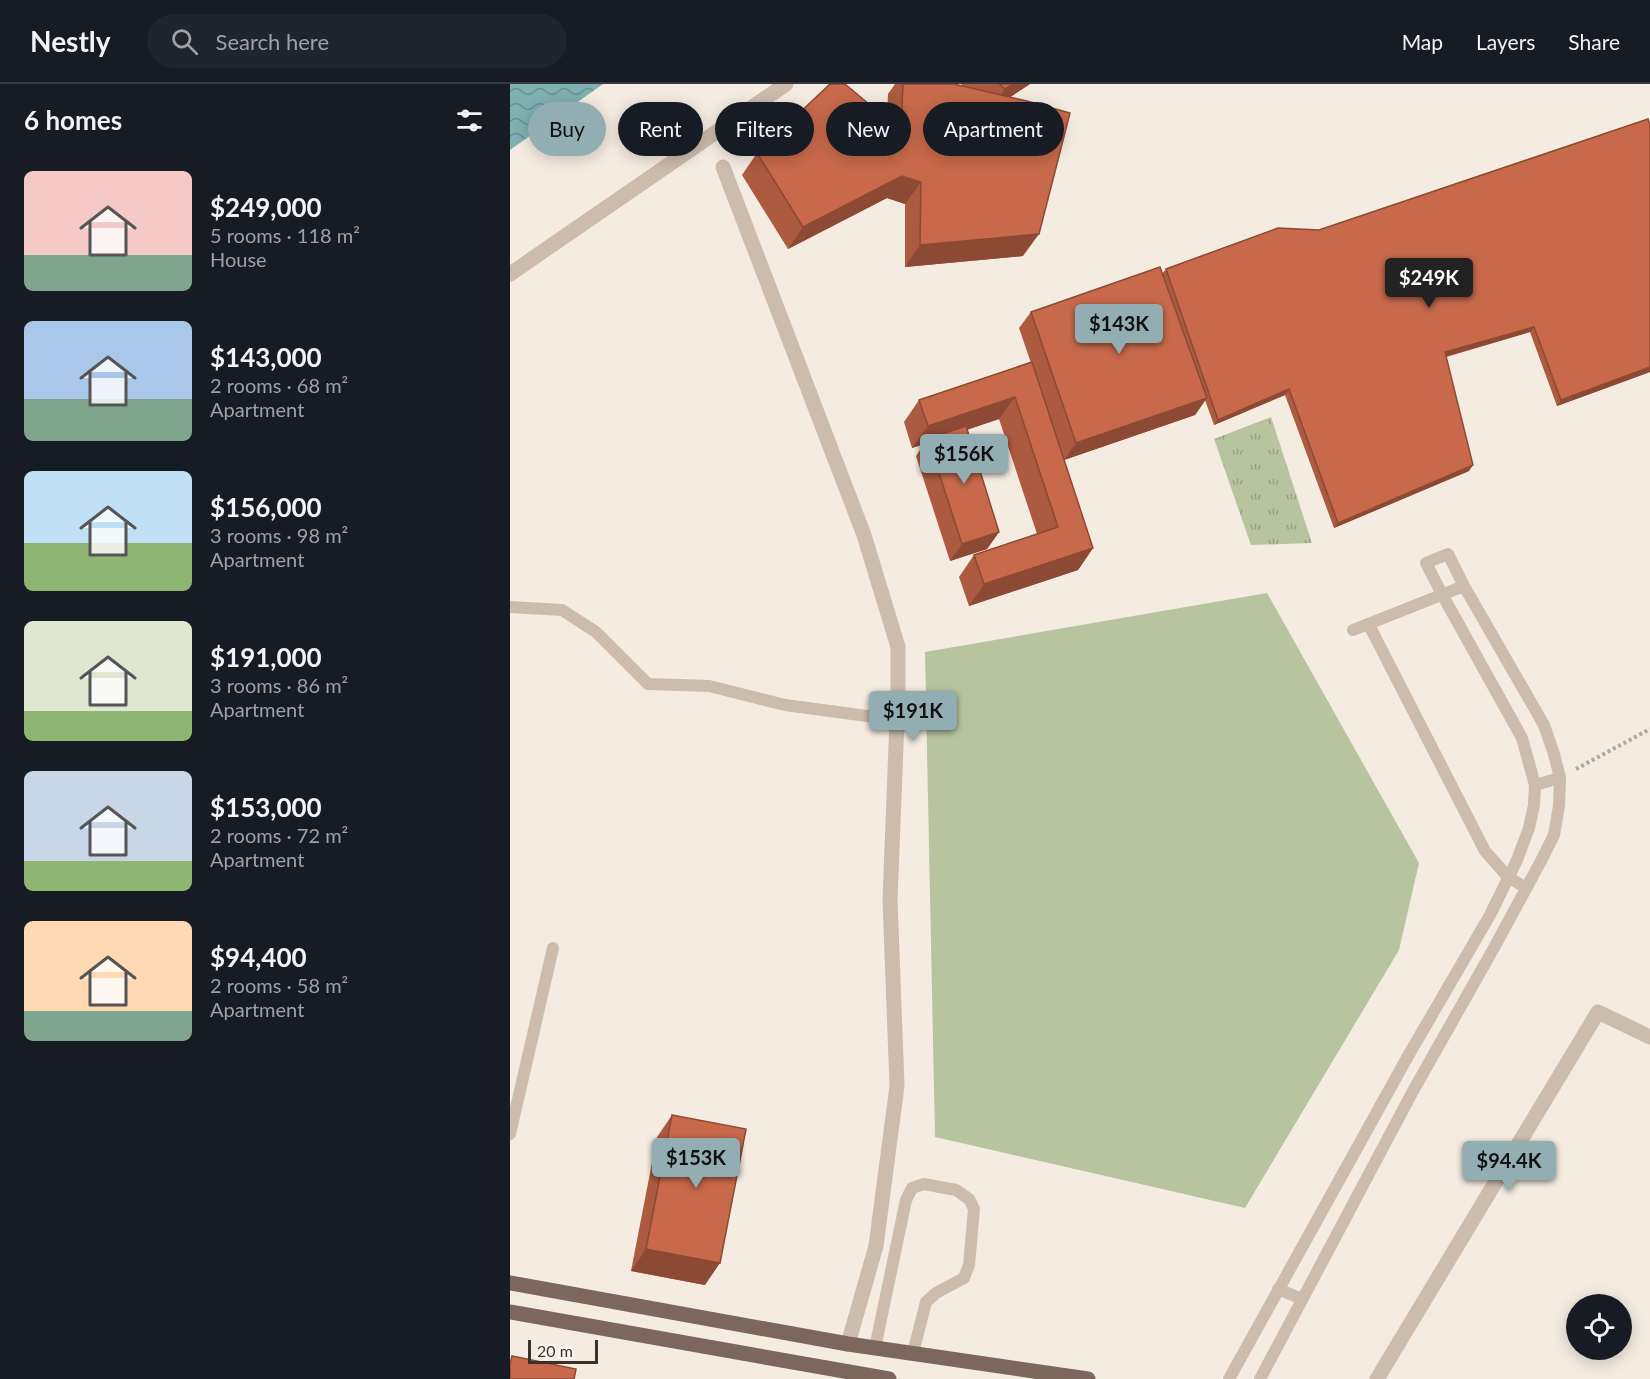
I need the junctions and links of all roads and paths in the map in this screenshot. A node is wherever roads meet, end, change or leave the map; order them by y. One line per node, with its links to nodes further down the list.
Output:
1 (786, 84): 3 (street)
2 (723, 167): 9 (street)
3 (510, 274)
4 (1464, 586): 5 (lane); 5 (lane); 11 (lane)
5 (1443, 596): 7 (lane); 12 (lane)
6 (510, 607): 9 (lane)
7 (1369, 624): 8 (lane); 13 (lane)
8 (1353, 630)
9 (897, 720): 22 (street)
10 (1650, 729): 11 (path)
11 (1560, 778): 12 (lane); 14 (lane)
12 (1535, 785): 13 (lane)
13 (1508, 877): 14 (lane); 19 (lane)
14 (1526, 888): 20 (lane)
15 (553, 948): 17 (lane)
16 (1650, 1037): 30 (street)
17 (510, 1134)
18 (510, 1282): 22 (main road)
19 (1278, 1289): 20 (lane); 28 (lane)
20 (1302, 1299): 29 (lane)
21 (510, 1312): 25 (main road)
22 (848, 1344): 23 (main road)
23 (875, 1348): 24 (main road); 24 (lane)
24 (913, 1353): 27 (main road)
25 (840, 1374): 26 (main road)
26 (889, 1379)
27 (1088, 1379)
28 (1229, 1379)
29 (1260, 1379)
30 (1377, 1379)

